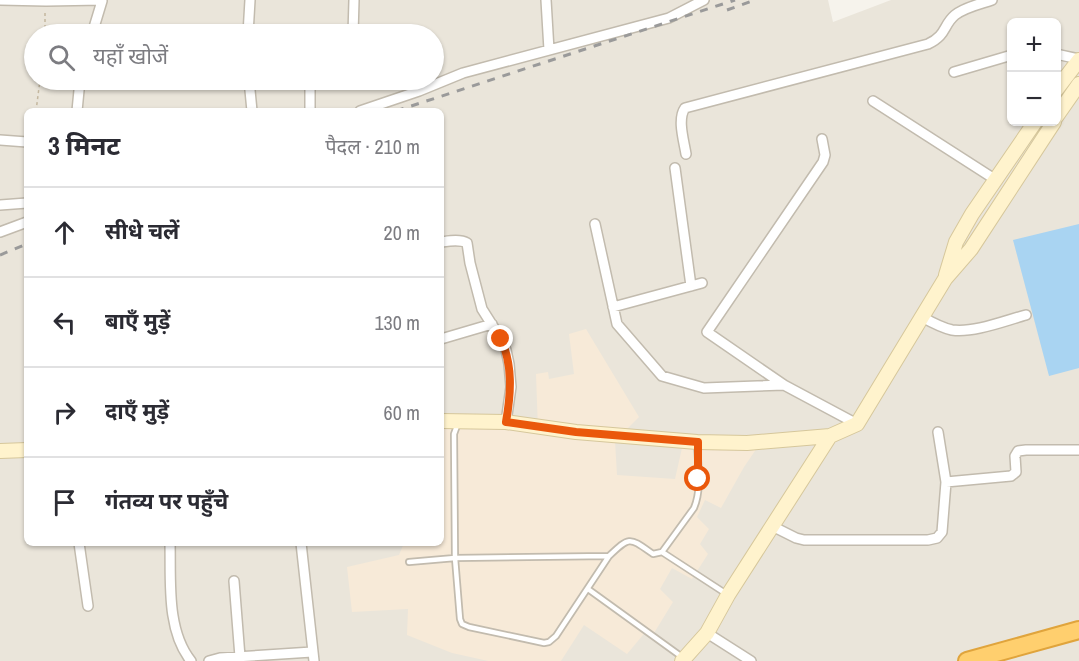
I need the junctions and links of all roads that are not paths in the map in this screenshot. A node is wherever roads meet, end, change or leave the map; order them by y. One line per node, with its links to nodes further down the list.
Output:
1 (0, 0): 8 (street); 9 (street)
2 (102, 0): 8 (street); 10 (street)
3 (250, 0): 11 (street)
4 (354, 0): 12 (street)
5 (546, 0): 13 (street)
6 (704, 0): 13 (street)
7 (992, 0): 36 (street)
8 (46, 1)
9 (0, 10)
10 (95, 24)
11 (249, 24)
12 (353, 24)
13 (549, 50): 18 (street)
14 (1061, 55): 16 (street)
15 (1007, 57): 17 (street)
16 (1079, 59): 19 (street)
17 (954, 72)
18 (444, 81)
19 (1061, 83)
20 (1079, 84): 30 (street)
21 (79, 90): 26 (street)
22 (250, 90): 27 (street)
23 (310, 90): 28 (street)
24 (421, 90): 29 (street)
25 (873, 101): 38 (street)
26 (77, 108)
27 (252, 108)
28 (310, 108)
29 (369, 108)
30 (1061, 110)
31 (1032, 126): 38 (street)
32 (1051, 126): 45 (street)
33 (822, 139): 53 (street)
34 (0, 141): 35 (street)
35 (24, 142)
36 (686, 154)
37 (675, 168): 47 (street)
38 (996, 180): 45 (street)
39 (24, 204): 40 (street)
40 (0, 205)
41 (24, 223): 43 (street)
42 (595, 224): 48 (street)
43 (0, 232)
44 (444, 242): 51 (street)
45 (945, 279): 50 (street)
46 (702, 283): 47 (street)
47 (691, 286): 48 (street)
48 (613, 307): 53 (street)
49 (1026, 315): 50 (street)
50 (922, 317): 57 (street)
51 (492, 324): 52 (street); 56 (street)
52 (444, 338)
53 (784, 385): 57 (street)
54 (444, 421): 55 (street)
55 (459, 421): 56 (street); 71 (lane)
56 (506, 422): 60 (street)
57 (857, 424): 59 (street)
58 (938, 432): 64 (street)
59 (830, 436): 60 (street); 65 (street)
60 (698, 442): 69 (lane)
61 (24, 450): 63 (street)
62 (1079, 450): 64 (street)
63 (0, 451)
64 (946, 482): 65 (street)
65 (772, 526): 75 (street)
66 (79, 546): 76 (street)
67 (170, 546): 83 (street)
68 (302, 546): 81 (street)
69 (662, 552): 70 (lane); 75 (lane)
70 (609, 556): 71 (lane); 74 (lane)
71 (455, 558): 72 (lane); 74 (lane)
72 (409, 561)
73 (234, 581): 80 (street)
74 (588, 589): 82 (lane)
75 (728, 595): 78 (street)
76 (88, 606)
77 (1079, 630): 86 (highway)
78 (707, 633): 82 (street); 85 (street)
79 (1079, 640): 87 (highway)
80 (240, 657): 81 (street); 84 (street)
81 (313, 657)
82 (683, 660)
83 (191, 661)
84 (209, 661)
85 (751, 661)
86 (967, 661)
87 (1004, 661)

